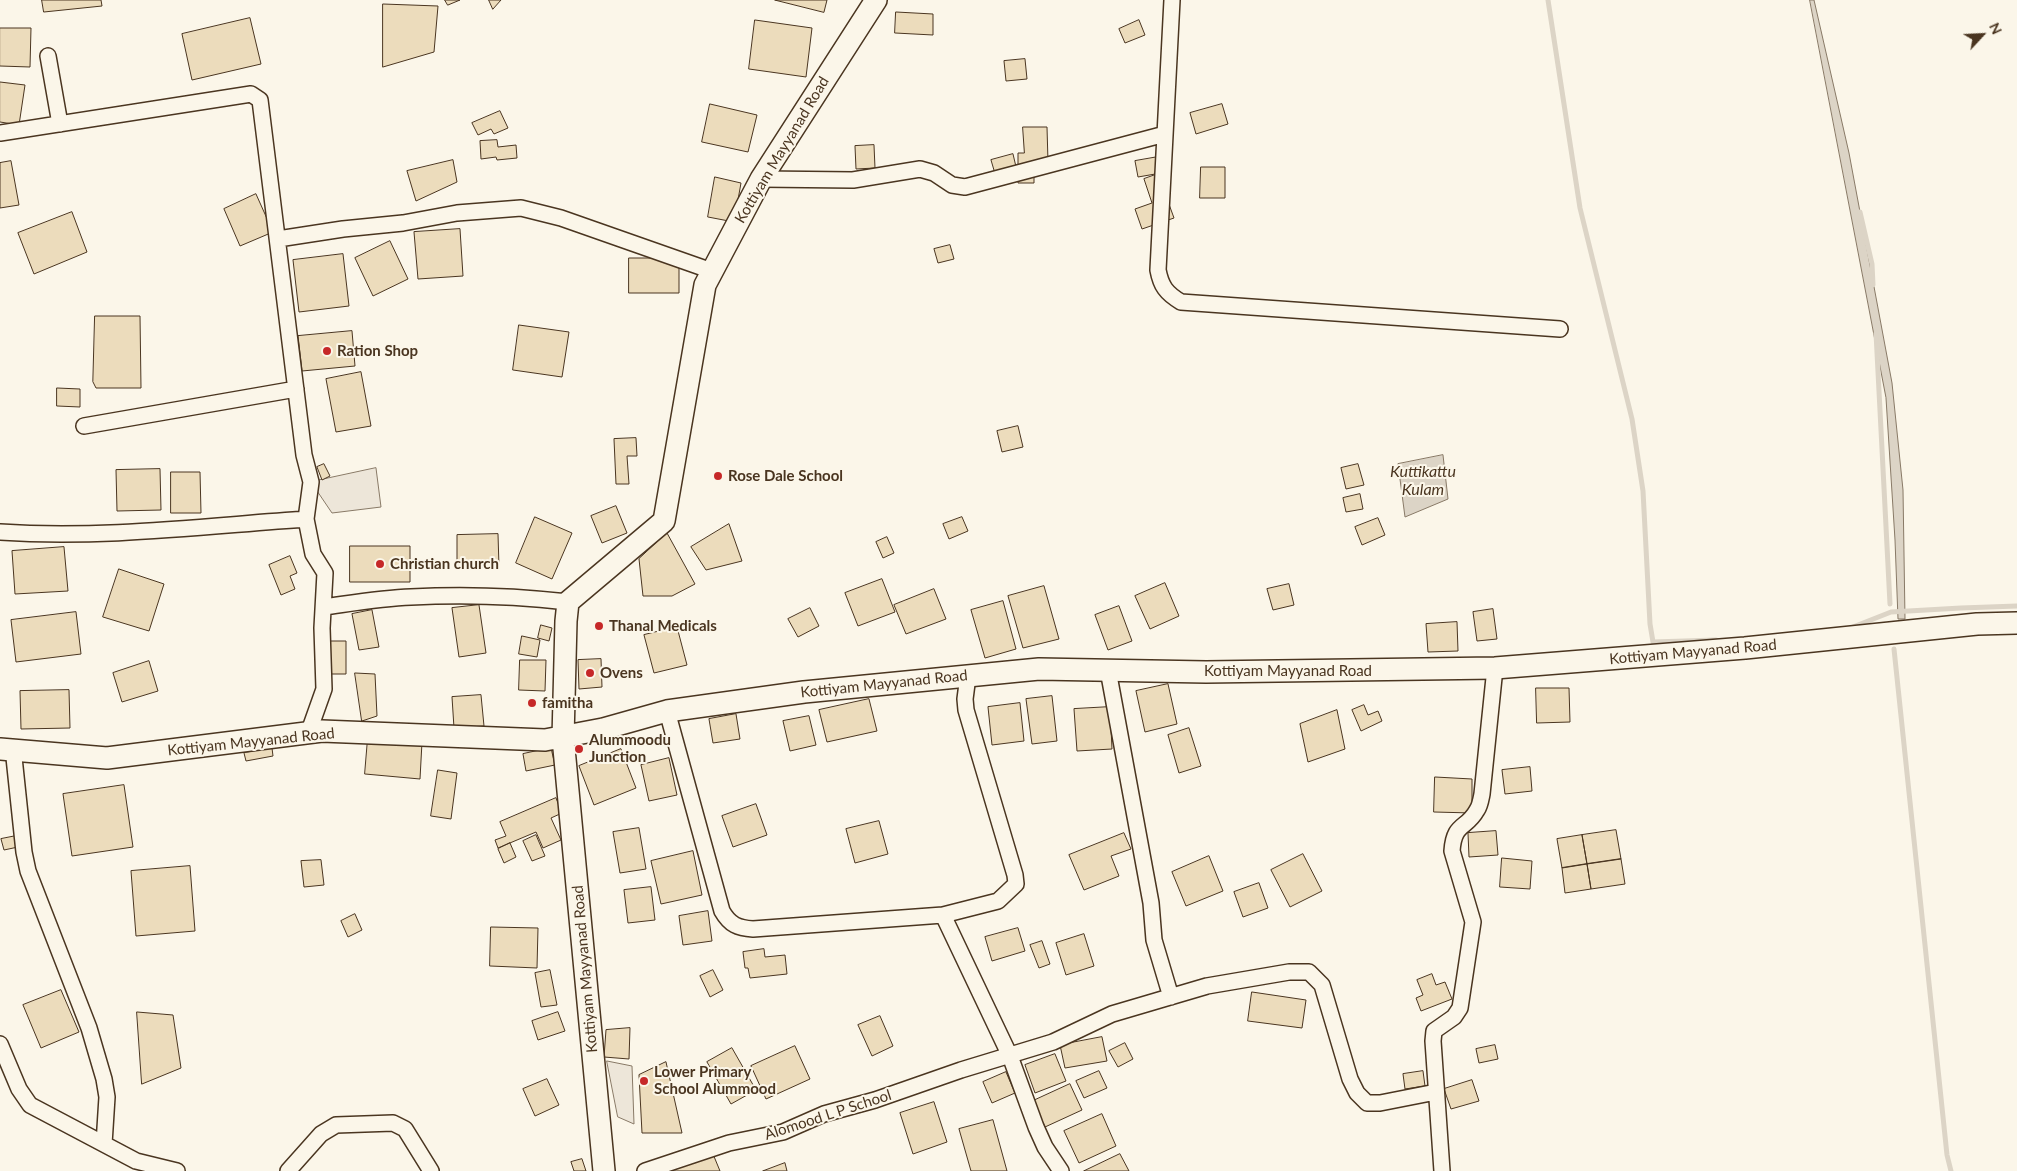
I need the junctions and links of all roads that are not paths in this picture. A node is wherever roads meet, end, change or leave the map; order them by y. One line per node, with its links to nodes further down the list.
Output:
1 (876, 0): 7 (street, Kottiyam Mayyanad Road)
2 (1172, 0): 6 (street)
3 (48, 56): 4 (street)
4 (60, 124): 5 (street); 8 (street)
5 (0, 132)
6 (1165, 134): 7 (street); 10 (street)
7 (761, 179): 9 (street, Kottiyam Mayyanad Road)
8 (278, 239): 9 (street); 11 (street)
9 (712, 270): 15 (street, Kottiyam Mayyanad Road)
10 (1560, 329)
11 (296, 389): 12 (street); 13 (street)
12 (84, 426)
13 (306, 519): 14 (street); 16 (street)
14 (0, 532)
15 (568, 602): 16 (street); 23 (street, Kottiyam Mayyanad Road)
16 (324, 607): 22 (street)
17 (2017, 623): 18 (street, Kottiyam Mayyanad Road)
18 (1495, 668): 19 (street, Kottiyam Mayyanad Road); 29 (street)
19 (1108, 670): 20 (street, Kottiyam Mayyanad Road); 26 (street)
20 (968, 676): 21 (street, Kottiyam Mayyanad Road); 25 (street)
21 (667, 711): 23 (street, Kottiyam Mayyanad Road); 25 (street)
22 (308, 734): 23 (street, Kottiyam Mayyanad Road); 24 (street, Kottiyam Mayyanad Road)
23 (563, 738): 34 (street, Kottiyam Mayyanad Road)
24 (6, 749): 30 (street)
25 (943, 915): 28 (street)
26 (1171, 997): 28 (street, Alomood L P School); 29 (street, Alomood L P School)
27 (0, 1044): 30 (street)
28 (1010, 1056): 35 (street, Alomood L P School); 36 (street)
29 (1436, 1092): 37 (street)
30 (104, 1144): 31 (street)
31 (177, 1171)
32 (288, 1171): 33 (street)
33 (431, 1171)
34 (604, 1171)
35 (645, 1171)
36 (1062, 1171)
37 (1442, 1171)

